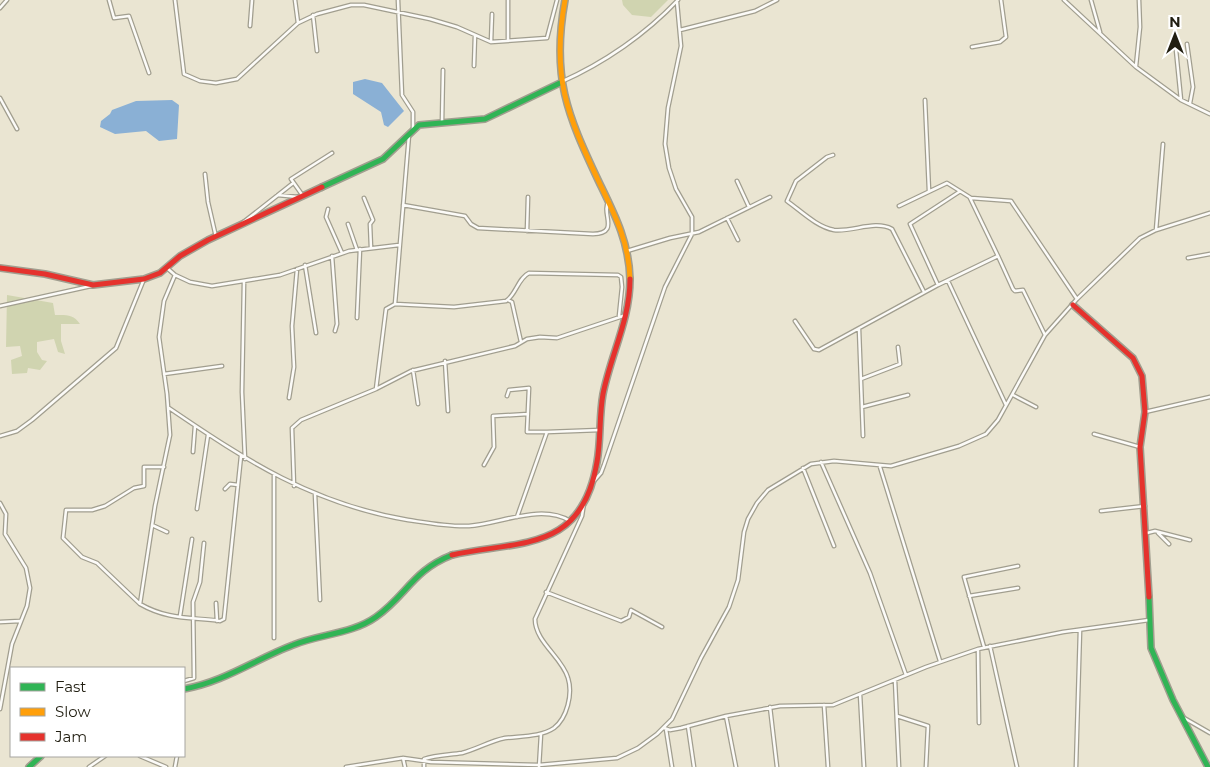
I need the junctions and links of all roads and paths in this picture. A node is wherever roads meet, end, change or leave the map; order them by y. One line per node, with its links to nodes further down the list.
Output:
1 (7, 0): 18 (street)
2 (109, 0): 36 (street)
3 (175, 0): 22 (street)
4 (252, 0): 23 (street)
5 (296, 0): 22 (street)
6 (364, 0): 17 (street)
7 (398, 0): 19 (street)
8 (508, 0): 27 (street)
9 (557, 0): 27 (street)
10 (565, 0): 37 (street)
11 (777, 0): 24 (street)
12 (1001, 0): 30 (street)
13 (1064, 0): 25 (street)
14 (1090, 0): 25 (street)
15 (1139, 0): 34 (street)
16 (678, 1): 24 (street); 37 (street)
17 (364, 5): 19 (street); 21 (street)
18 (0, 8)
19 (398, 13): 26 (street); 45 (street)
20 (492, 14): 28 (street)
21 (313, 15): 22 (street); 32 (street)
22 (298, 22)
23 (250, 26)
24 (680, 30): 71 (street)
25 (1101, 34): 34 (street)
26 (475, 35): 28 (street); 33 (street)
27 (508, 41): 28 (street)
28 (491, 42)
29 (1187, 44): 41 (street)
30 (972, 47)
31 (1176, 50): 40 (street)
32 (317, 51)
33 (474, 66)
34 (1136, 67): 40 (street)
35 (443, 70): 43 (street)
36 (149, 73)
37 (560, 83): 43 (street); 60 (street)
38 (0, 98): 44 (street)
39 (925, 100): 52 (street)
40 (1181, 100): 41 (street)
41 (1190, 103): 42 (street)
42 (1210, 114)
43 (442, 123): 45 (street)
44 (17, 129)
45 (411, 131): 55 (street); 61 (street)
46 (1163, 144): 69 (street)
47 (332, 153): 51 (street)
48 (833, 155): 93 (street)
49 (206, 174): 72 (street)
50 (736, 181): 63 (street)
51 (292, 184): 54 (street); 55 (street)
52 (928, 191): 53 (street); 62 (street)
53 (959, 192): 59 (street); 91 (street)
54 (276, 195): 55 (street); 68 (street)
55 (303, 196): 68 (street)
56 (528, 197): 70 (street)
57 (770, 197): 63 (street)
58 (364, 198): 75 (street)
59 (970, 198): 81 (street); 94 (street)
60 (609, 201): 70 (street); 77 (street)
61 (402, 205): 70 (street); 74 (street)
62 (899, 206)
63 (749, 208): 66 (street)
64 (328, 209): 78 (street)
65 (1210, 212): 69 (street)
66 (727, 218): 71 (street); 73 (street)
67 (348, 224): 76 (street)
68 (242, 226): 72 (street)
69 (1156, 230): 94 (street)
70 (527, 231)
71 (692, 234): 77 (street); 145 (street)
72 (216, 236): 85 (street)
73 (738, 240)
74 (399, 246): 75 (street); 96 (street)
75 (371, 248): 76 (street)
76 (358, 250): 78 (street); 101 (street)
77 (627, 251): 99 (street)
78 (342, 253): 80 (street)
79 (1210, 254): 82 (street)
80 (332, 256): 83 (street); 104 (street)
81 (998, 256): 89 (street); 106 (street)
82 (1188, 258)
83 (305, 265): 86 (street); 105 (street)
84 (0, 268): 92 (street)
85 (166, 268): 87 (street); 88 (street)
86 (296, 269): 90 (street); 119 (street)
87 (175, 275): 90 (street); 112 (street)
88 (144, 279): 92 (street); 133 (street)
89 (948, 281): 91 (street); 121 (street)
90 (244, 282): 138 (street)
91 (938, 284): 93 (street)
92 (93, 285): 98 (street)
93 (924, 292): 103 (street)
94 (1077, 299): 97 (street)
95 (508, 300): 96 (street); 100 (street); 107 (street)
96 (395, 304): 114 (street)
97 (1073, 304): 106 (street); 126 (street)
98 (0, 306)
99 (626, 315): 100 (street); 129 (street)
100 (619, 316): 107 (street)
101 (357, 318)
102 (795, 320): 103 (street)
103 (859, 329): 113 (street)
104 (335, 331)
105 (316, 333)
106 (1045, 335): 116 (street)
107 (521, 342): 109 (street)
108 (898, 347): 113 (street)
109 (445, 361): 111 (street); 125 (street)
110 (222, 366): 112 (street)
111 (413, 370): 114 (street); 120 (street)
112 (164, 374): 124 (street)
113 (861, 379): 122 (street)
114 (376, 389): 147 (street)
115 (908, 395): 122 (street)
116 (1012, 395): 121 (street); 123 (street)
117 (507, 396): 127 (street)
118 (1210, 397): 126 (street)
119 (289, 398)
120 (418, 404)
121 (1006, 405): 142 (street)
122 (862, 407): 134 (street)
123 (1036, 407)
124 (169, 408): 128 (street); 141 (street)
125 (448, 411)
126 (1145, 412): 135 (street)
127 (528, 414): 130 (street); 140 (street)
128 (195, 426): 132 (street); 136 (street)
129 (600, 430): 130 (street); 145 (street)
130 (547, 432): 155 (street)
131 (1094, 434): 135 (street)
132 (208, 435): 137 (street); 153 (street)
133 (0, 436)
134 (863, 436)
135 (1140, 447): 152 (street)
136 (193, 452)
137 (240, 456): 138 (street); 146 (street)
138 (245, 459): 144 (street)
139 (821, 462): 142 (street); 143 (street); 185 (street)
140 (484, 465)
141 (164, 467): 157 (street); 171 (street)
142 (880, 467): 184 (street)
143 (803, 468): 164 (street); 198 (street)
144 (274, 475): 147 (street); 180 (street)
145 (594, 481): 150 (street)
146 (238, 485): 148 (street); 176 (street)
147 (294, 486): 149 (street)
148 (225, 489)
149 (315, 494): 155 (street); 169 (street)
150 (584, 501): 156 (street); 167 (street)
151 (0, 503): 175 (street)
152 (1146, 506): 154 (street); 159 (street)
153 (197, 509)
154 (1101, 511)
155 (517, 517): 156 (street)
156 (570, 521): 188 (street)
157 (152, 525): 158 (street); 171 (street)
158 (167, 532)
159 (1149, 532): 161 (street); 163 (street); 174 (street)
160 (192, 539): 172 (street)
161 (1190, 540)
162 (204, 543): 173 (street)
163 (1168, 544)
164 (834, 546)
165 (1018, 566): 168 (street)
166 (1018, 588): 168 (street)
167 (546, 592): 178 (street); 199 (street)
168 (969, 596): 182 (street)
169 (320, 600)
170 (216, 603): 176 (street)
171 (140, 604): 172 (street)
172 (180, 617): 173 (street)
173 (194, 619): 176 (street); 187 (street)
174 (1149, 620): 179 (street); 195 (street)
175 (20, 621): 177 (street); 192 (street)
176 (217, 621)
177 (0, 622)
178 (662, 627)
179 (1080, 630): 181 (street); 228 (street)
180 (274, 638)
181 (990, 646): 182 (street); 227 (street)
182 (984, 647): 183 (street)
183 (978, 649): 184 (street); 196 (street)
184 (940, 662): 185 (street)
185 (906, 675): 186 (street)
186 (895, 680): 189 (street); 194 (street)
187 (185, 681)
188 (185, 689)
189 (860, 694): 190 (street); 224 (street)
190 (824, 705): 191 (street); 223 (street)
191 (770, 707): 193 (street); 222 (street)
192 (0, 708)
193 (726, 716): 197 (street); 221 (street)
194 (897, 716): 225 (street); 226 (street)
195 (1181, 716): 200 (street); 229 (street)
196 (978, 723)
197 (688, 726): 198 (street); 220 (street)
198 (665, 728): 210 (street); 219 (street)
199 (541, 733): 205 (street); 210 (street)
200 (1210, 733)
201 (40, 757): 211 (street)
202 (104, 757): 212 (street)
203 (142, 757): 213 (street)
204 (403, 758): 205 (street); 209 (street); 215 (street)
205 (424, 759): 206 (street); 216 (street)
206 (431, 762): 207 (street); 217 (street)
207 (495, 763): 208 (street); 218 (street)
208 (506, 765): 210 (street)
209 (355, 766): 214 (street)
210 (539, 766)
211 (29, 767)
212 (89, 767)
213 (166, 767)
214 (346, 767)
215 (406, 767)
216 (424, 767)
217 (434, 767)
218 (496, 767)
219 (672, 767)
220 (694, 767)
221 (736, 767)
222 (777, 767)
223 (828, 767)
224 (864, 767)
225 (899, 767)
226 (926, 767)
227 (1017, 767)
228 (1076, 767)
229 (1208, 767)

